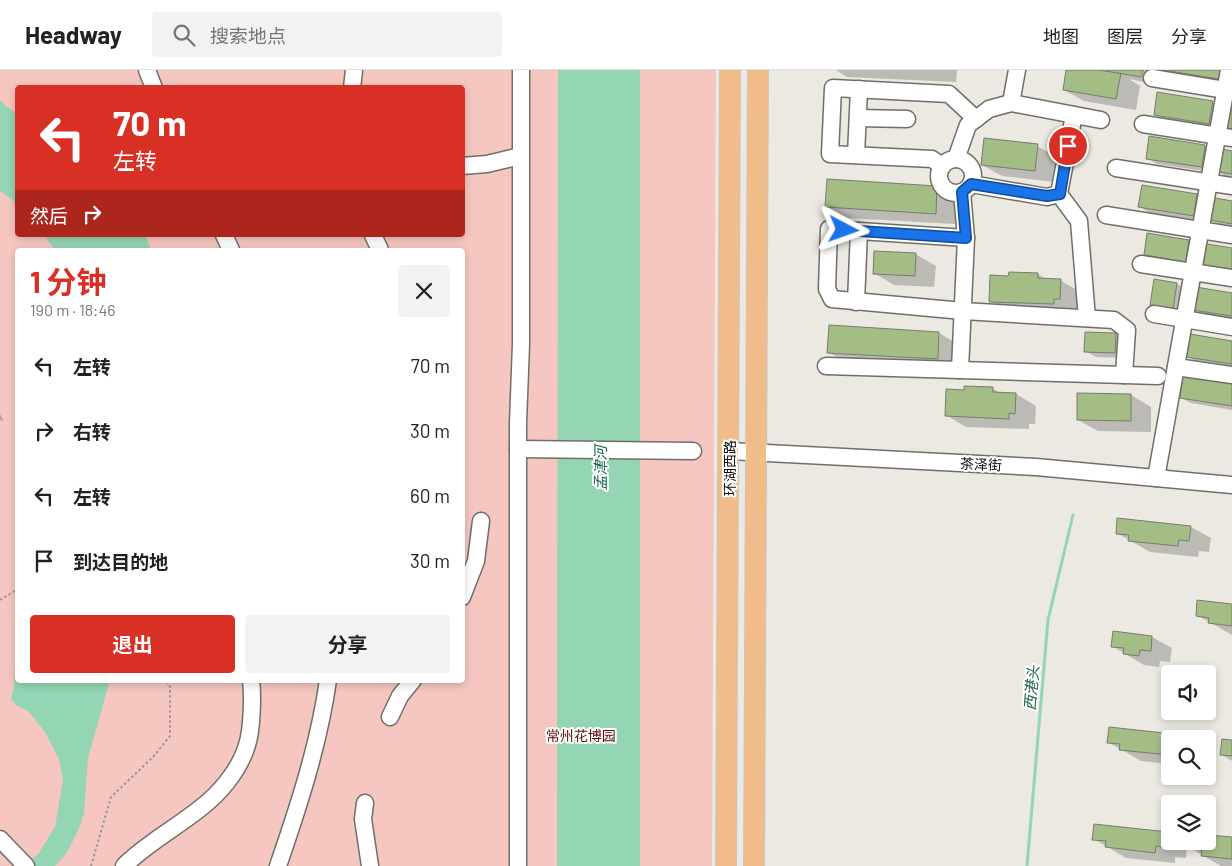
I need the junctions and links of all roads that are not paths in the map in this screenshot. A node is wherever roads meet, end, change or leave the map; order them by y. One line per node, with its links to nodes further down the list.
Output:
1 (147, 70): 9 (street)
2 (354, 70): 10 (street)
3 (521, 70): 22 (street)
4 (730, 70): 52 (main road, 环湖西路)
5 (758, 70): 53 (main road, 环湖西路)
6 (1017, 70): 13 (street)
7 (1229, 70): 12 (street)
8 (1152, 78): 12 (street)
9 (153, 85)
10 (352, 85)
11 (858, 89): 15 (street); 17 (street); 21 (street)
12 (1228, 91): 20 (street)
13 (1011, 104): 14 (street); 17 (street)
14 (1074, 115): 18 (street); 29 (street)
15 (858, 118): 16 (street); 21 (street)
16 (907, 119)
17 (976, 119): 23 (street)
18 (1101, 120)
19 (1143, 124): 20 (street)
20 (1224, 137): 26 (street)
21 (856, 155): 23 (street)
22 (520, 156): 24 (street); 50 (street)
23 (949, 163): 28 (street); 28 (street)
24 (465, 166)
25 (1116, 168): 26 (street)
26 (1209, 183): 27 (street); 31 (street)
27 (1232, 186)
28 (967, 188): 29 (street); 34 (street)
29 (1060, 194): 41 (street)
30 (1106, 215): 31 (street)
31 (1200, 230): 33 (street); 36 (street)
32 (859, 231): 34 (street); 38 (street); 38 (street)
33 (1232, 235)
34 (966, 238): 39 (street)
35 (1141, 264): 36 (street)
36 (1193, 272): 37 (street); 42 (street)
37 (1232, 278)
38 (856, 302): 39 (street)
39 (963, 311): 41 (street); 46 (street)
40 (1154, 314): 42 (street)
41 (1087, 318): 47 (street)
42 (1184, 319): 43 (street); 45 (street)
43 (1232, 327)
44 (826, 366): 46 (street)
45 (1176, 367): 49 (street); 54 (street)
46 (960, 370): 47 (street)
47 (1124, 375): 48 (street)
48 (1158, 376)
49 (1232, 376)
50 (524, 449): 51 (street); 68 (street)
51 (693, 451)
52 (729, 451): 53 (street, 茶泽街); 69 (main road, 环湖西路)
53 (756, 452): 54 (street, 茶泽街); 70 (main road, 环湖西路)
54 (1156, 478): 55 (street, 茶泽街)
55 (1232, 485)
56 (481, 521): 57 (street)
57 (465, 589)
58 (251, 683): 65 (street)
59 (328, 683): 66 (street)
60 (411, 683): 61 (street)
61 (390, 717)
62 (365, 803): 67 (street)
63 (0, 839): 64 (street)
64 (22, 861)
65 (124, 866)
66 (278, 866)
67 (370, 866)
68 (518, 866)
69 (726, 866)
70 (754, 866)

